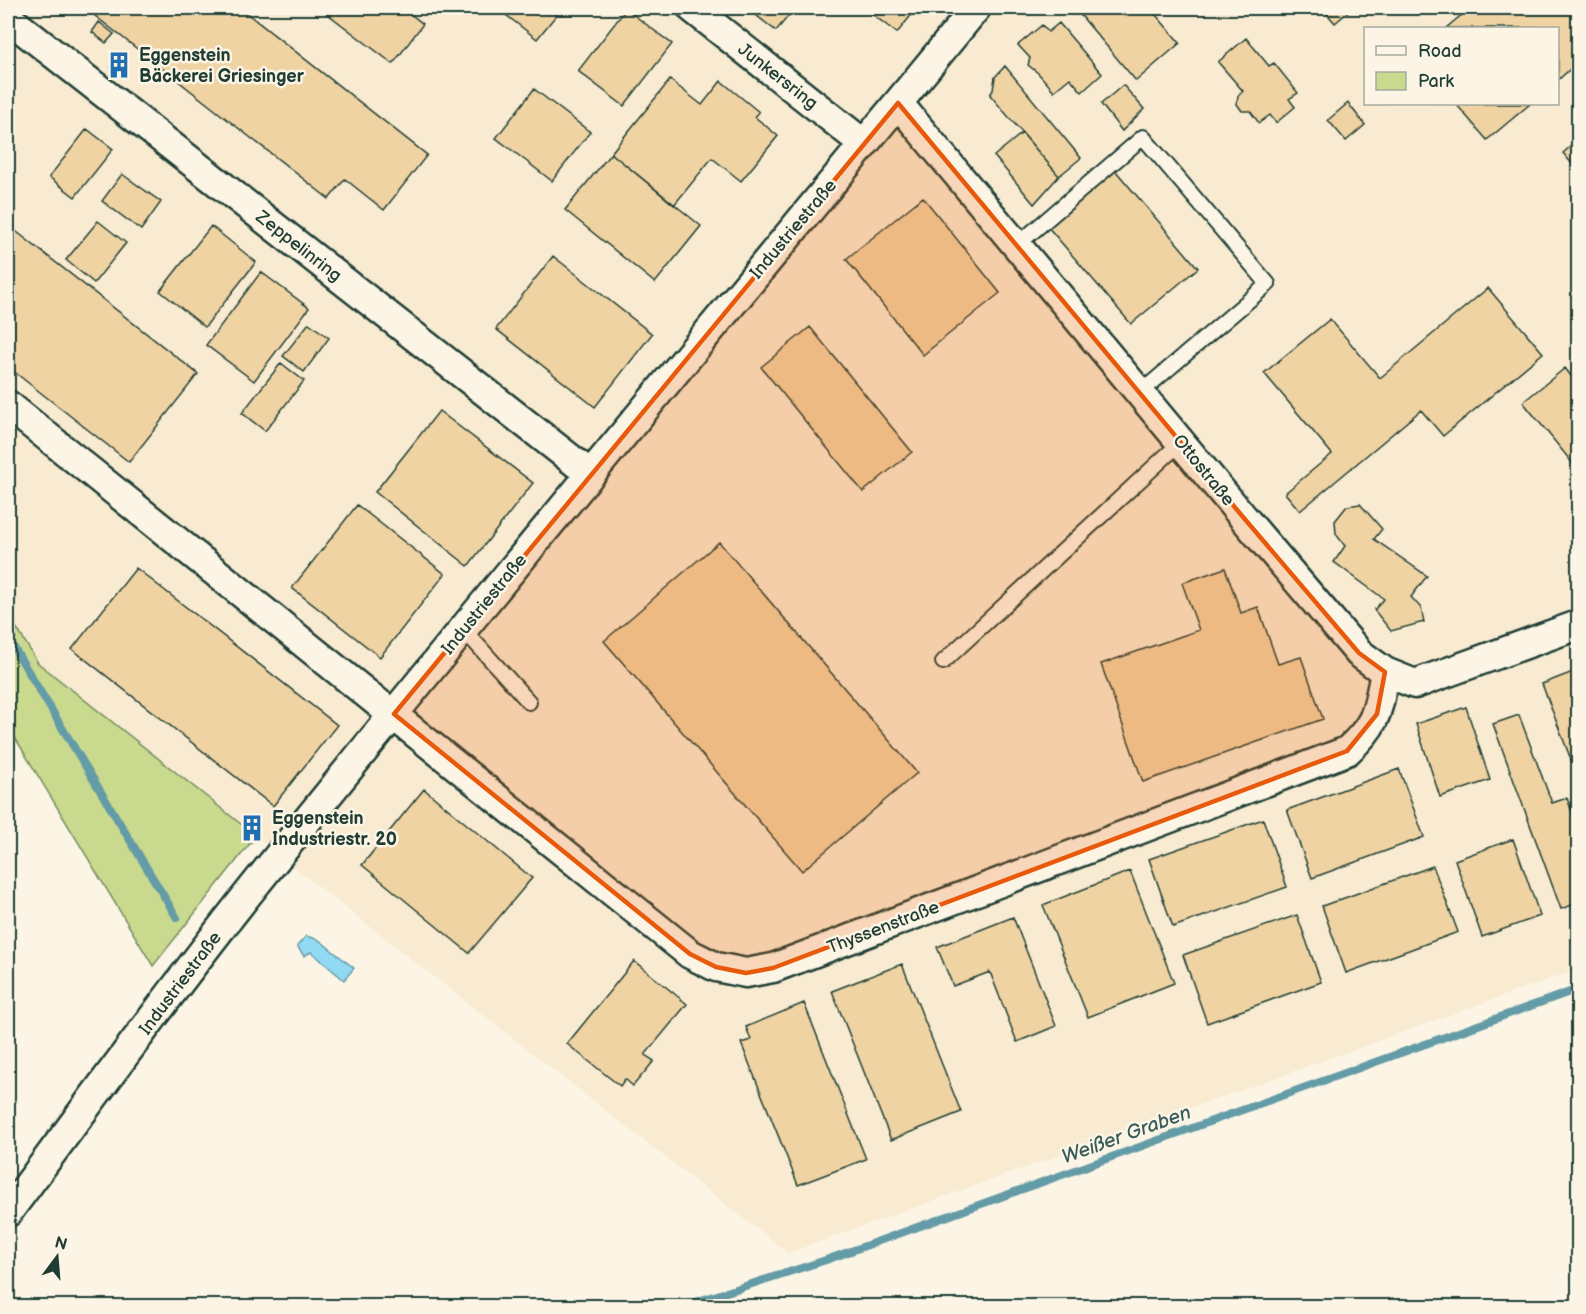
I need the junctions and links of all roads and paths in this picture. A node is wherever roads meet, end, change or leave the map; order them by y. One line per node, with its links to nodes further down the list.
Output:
1 (692, 8): 5 (street, Junkersring)
2 (976, 8): 4 (street, Industriestraße)
3 (8, 18): 10 (street, Zeppelinring)
4 (898, 103): 5 (street, Industriestraße); 6 (street, Ottostraße)
5 (864, 144): 10 (street, Industriestraße)
6 (1016, 246): 7 (street, Ottostraße); 7 (lane)
7 (1140, 393): 9 (street, Ottostraße)
8 (8, 405): 16 (street)
9 (1181, 442): 13 (lane); 14 (street, Ottostraße)
10 (590, 474): 12 (street, Industriestraße)
11 (1578, 625): 14 (street, Ottostraße)
12 (464, 630): 15 (lane); 16 (street, Industriestraße)
13 (943, 662)
14 (1385, 672): 16 (street, Thyssenstraße)
15 (529, 702)
16 (394, 714): 17 (street, Industriestraße)
17 (8, 1212)

